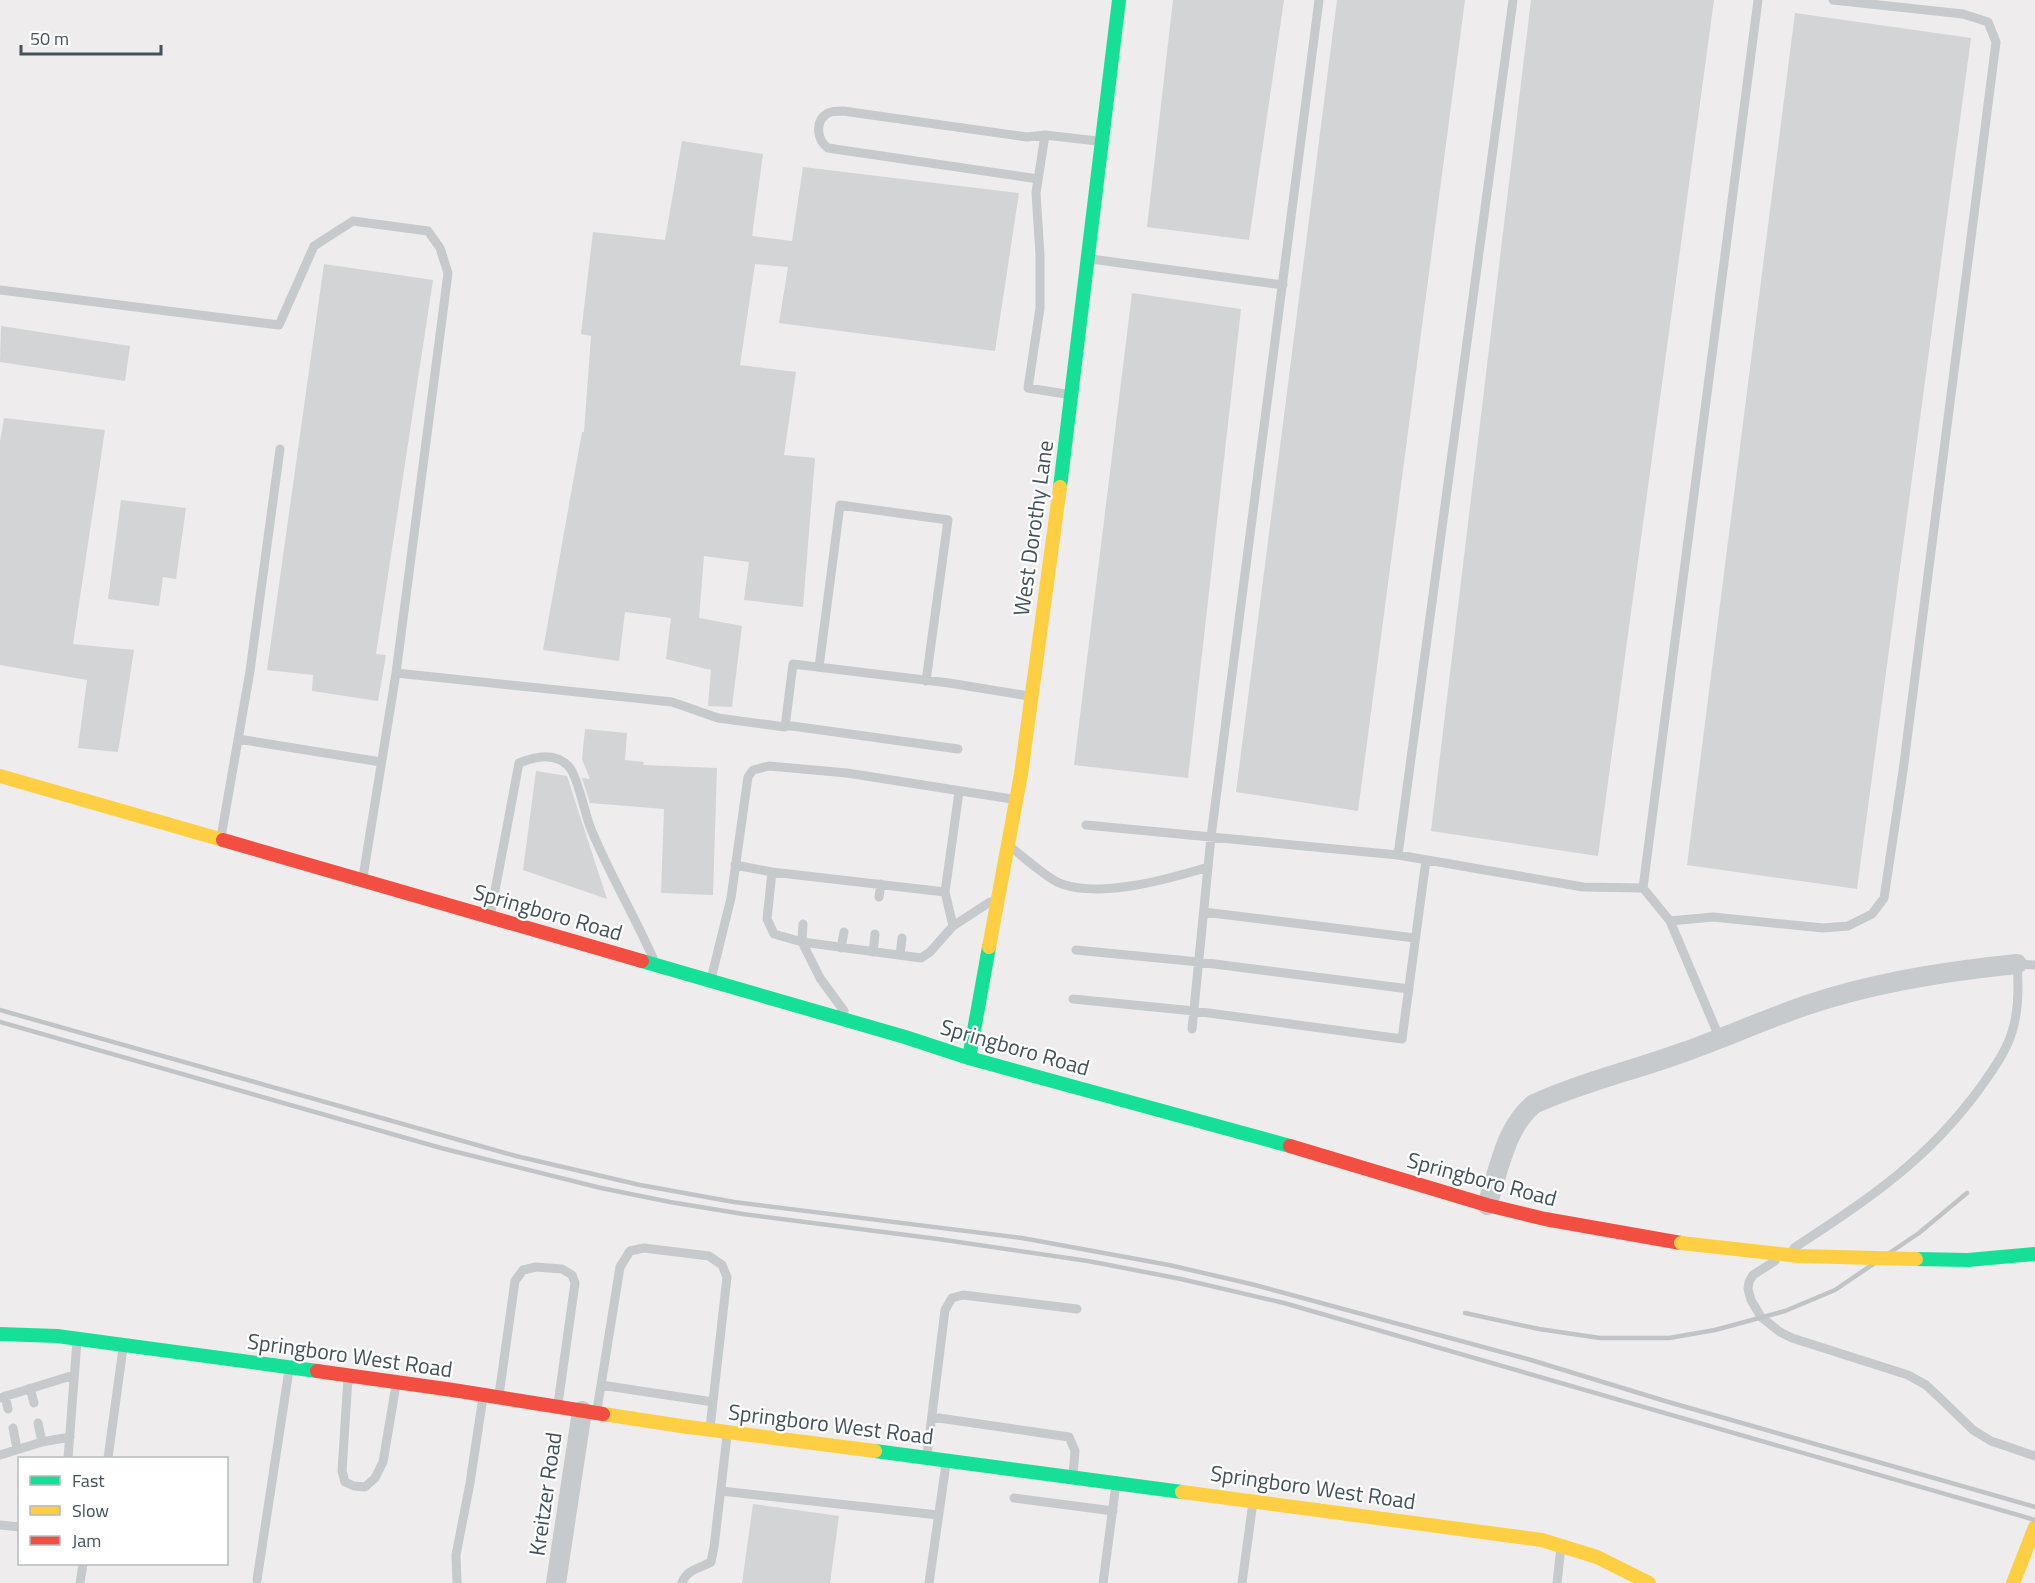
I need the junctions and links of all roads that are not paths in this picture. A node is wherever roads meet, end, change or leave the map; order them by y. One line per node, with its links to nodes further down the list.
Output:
1 (1119, 0): 7 (main road, West Dorothy Lane)
2 (1319, 0): 10 (lane)
3 (1513, 0): 29 (lane)
4 (1758, 0): 37 (lane)
5 (1833, 0): 44 (lane)
6 (1045, 135): 7 (lane); 8 (lane); 8 (lane)
7 (1103, 141): 9 (main road, West Dorothy Lane)
8 (1038, 179): 12 (lane)
9 (1088, 258): 10 (lane); 12 (main road, West Dorothy Lane)
10 (1283, 285): 26 (lane)
11 (0, 290): 15 (lane)
12 (1071, 394): 17 (main road, West Dorothy Lane)
13 (280, 449): 19 (lane)
14 (819, 668): 16 (lane); 16 (lane); 18 (lane)
15 (396, 673): 18 (lane); 21 (lane)
16 (926, 681): 17 (lane)
17 (1031, 697): 24 (main road, West Dorothy Lane)
18 (785, 725): 20 (lane)
19 (238, 739): 21 (lane); 27 (lane)
20 (958, 749)
21 (381, 762): 34 (lane)
22 (0, 776): 27 (main road, Springboro Road)
23 (959, 792): 24 (lane); 31 (lane); 38 (lane)
24 (1016, 799): 28 (main road, West Dorothy Lane)
25 (1086, 825): 26 (lane)
26 (1211, 837): 29 (lane); 32 (lane)
27 (220, 839): 34 (main road, Springboro Road)
28 (1009, 846): 32 (lane); 39 (main road, West Dorothy Lane)
29 (1398, 855): 30 (lane)
30 (1426, 860): 37 (lane); 50 (lane)
31 (735, 866): 33 (lane); 59 (lane)
32 (1208, 867): 42 (lane)
33 (772, 872): 35 (lane); 51 (lane)
34 (362, 880): 43 (main road, Springboro Road)
35 (881, 885): 36 (lane); 40 (lane)
36 (908, 888): 38 (lane); 41 (lane)
37 (1643, 888): 44 (lane)
38 (945, 892): 46 (lane)
39 (999, 895): 46 (lane); 66 (main road, West Dorothy Lane)
40 (879, 897)
41 (907, 899)
42 (1204, 912): 50 (lane); 56 (lane)
43 (490, 917): 57 (main road, Springboro Road); 57 (lane)
44 (1670, 921): 65 (lane)
45 (803, 924): 51 (lane)
46 (953, 926): 55 (lane)
47 (844, 932): 52 (lane)
48 (875, 934): 54 (lane)
49 (902, 938): 55 (lane)
50 (1415, 938): 60 (lane)
51 (801, 942): 52 (lane); 63 (lane)
52 (841, 948): 54 (lane)
53 (1076, 950): 56 (lane)
54 (873, 952): 55 (lane)
55 (900, 955)
56 (1199, 962): 60 (lane); 62 (lane)
57 (656, 965): 59 (main road, Springboro Road)
58 (2026, 965): 65 (street); 98 (lane)
59 (711, 981): 63 (main road, Springboro Road)
60 (1409, 989): 62 (lane)
61 (1073, 999): 62 (lane)
62 (1194, 1011): 64 (lane)
63 (853, 1022): 66 (main road, Springboro Road)
64 (1192, 1029)
65 (1720, 1039): 67 (street)
66 (969, 1058): 67 (main road, Springboro Road)
67 (1488, 1205): 68 (main road, Springboro Road, bridge)
68 (2033, 1253)
69 (1077, 1309): 89 (lane)
70 (0, 1328): 71 (street)
71 (20, 1334): 72 (main road, Springboro West Road); 73 (main road, Springboro West Road)
72 (0, 1335)
73 (77, 1339): 74 (main road, Springboro West Road); 76 (lane)
74 (123, 1345): 75 (main road, Springboro West Road); 100 (lane)
75 (290, 1368): 77 (main road, Springboro West Road); 115 (lane)
76 (74, 1375): 80 (lane); 94 (lane)
77 (348, 1376): 78 (main road, Springboro West Road); 78 (lane)
78 (396, 1382): 81 (main road, Springboro West Road)
79 (601, 1385): 84 (lane); 84 (lane); 88 (lane)
80 (30, 1388): 82 (lane); 85 (lane)
81 (483, 1395): 83 (main road, Springboro West Road); 118 (lane)
82 (3, 1397): 87 (lane)
83 (498, 1397): 86 (main road, Springboro West Road); 86 (lane)
84 (713, 1402): 92 (lane)
85 (34, 1403)
86 (557, 1407): 88 (main road, Springboro West Road)
87 (8, 1409)
88 (589, 1412): 92 (main road, Springboro West Road); 119 (street, Kreitzer Road)
89 (932, 1417): 101 (lane); 103 (lane)
90 (38, 1423): 95 (lane)
91 (13, 1428): 96 (lane)
92 (710, 1430): 93 (main road, Springboro West Road)
93 (728, 1432): 101 (main road, Springboro West Road); 105 (lane)
94 (70, 1437): 95 (lane); 99 (lane)
95 (42, 1442): 96 (lane)
96 (17, 1449): 97 (lane)
97 (0, 1455)
98 (2035, 1455)
99 (68, 1457)
100 (108, 1457)
101 (926, 1457): 102 (main road, Springboro West Road)
102 (947, 1460): 103 (main road, Springboro West Road); 109 (lane)
103 (1073, 1477): 104 (main road, Springboro West Road)
104 (1117, 1482): 107 (main road, Springboro West Road); 108 (lane)
105 (721, 1491): 109 (lane); 120 (lane)
106 (1014, 1498): 108 (lane)
107 (1253, 1501): 113 (main road, Springboro West Road); 123 (lane)
108 (1113, 1511): 122 (lane)
109 (938, 1515): 121 (lane)
110 (0, 1525): 111 (lane)
111 (18, 1527)
112 (2035, 1527): 116 (main road)
113 (1562, 1545): 124 (lane); 125 (main road, Springboro West Road)
114 (83, 1565): 117 (lane)
115 (257, 1580)
116 (2013, 1580)
117 (80, 1583)
118 (457, 1583)
119 (556, 1583)
120 (682, 1583)
121 (929, 1583)
122 (1103, 1583)
123 (1242, 1583)
124 (1557, 1583)
125 (1649, 1583)

